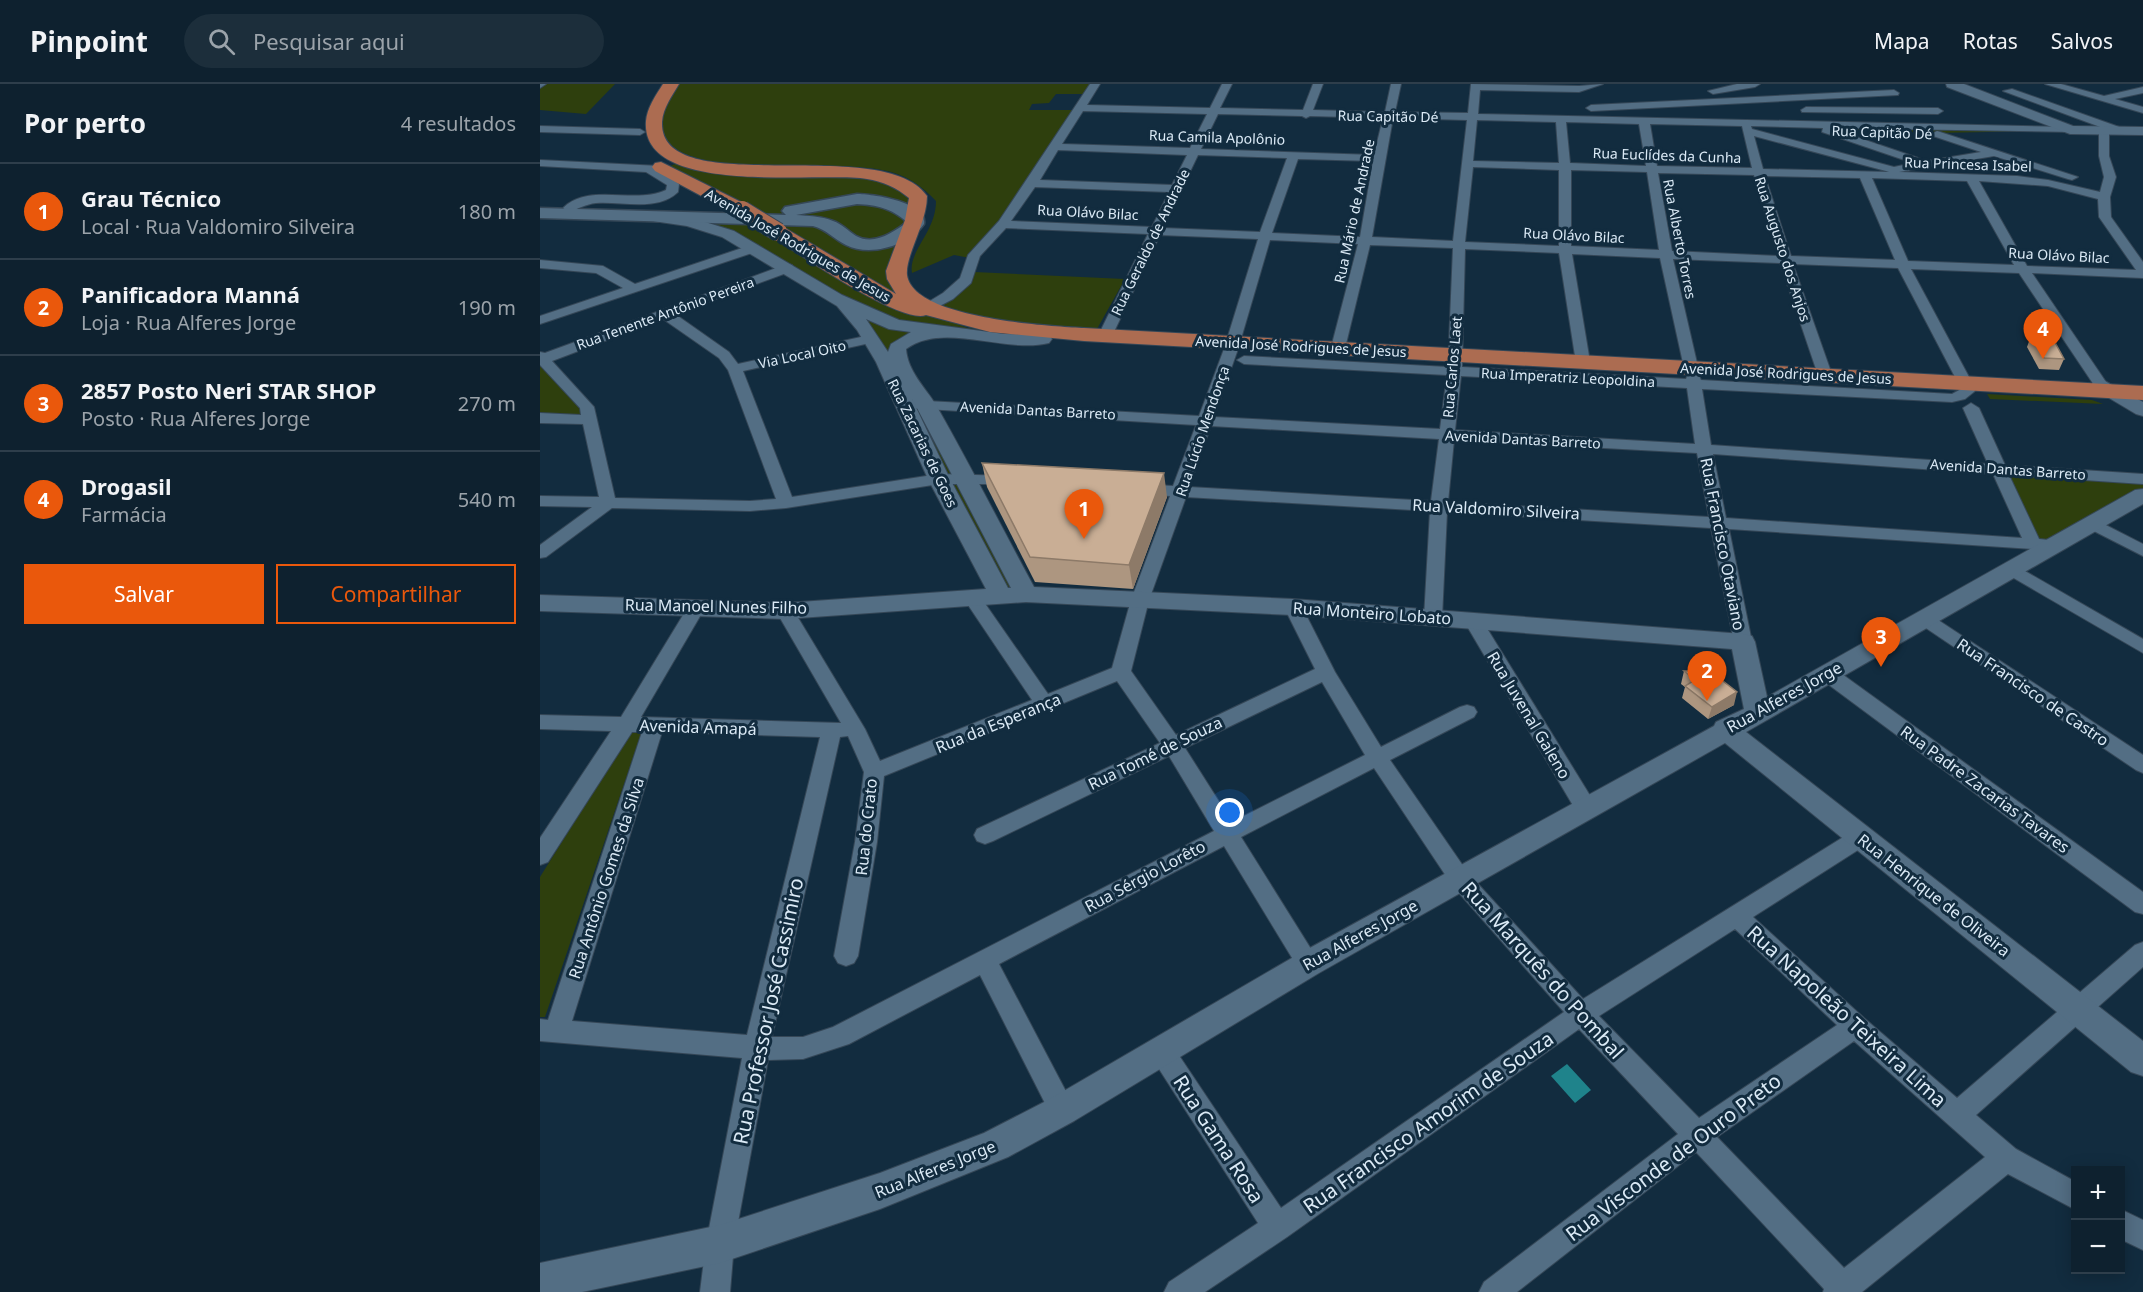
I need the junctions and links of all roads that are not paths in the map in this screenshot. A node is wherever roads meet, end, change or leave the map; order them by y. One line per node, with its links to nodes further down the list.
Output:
1 (656, 84): 51 (main road)
2 (671, 84): 64 (main road, Avenida José Rodrigues de Jesus)
3 (1095, 84): 27 (street)
4 (1219, 84): 5 (street)
5 (1227, 84): 35 (street, Rua Geraldo de Andrade)
6 (1318, 84): 36 (street)
7 (1396, 84): 37 (street, Rua Mário de Andrade)
8 (1568, 84): 16 (street)
9 (1755, 84): 17 (street)
10 (1874, 84): 21 (street)
11 (1952, 84): 23 (street)
12 (1476, 86): 16 (street); 38 (street, Rua Carlos Laet)
13 (1594, 86): 16 (street); 26 (street)
14 (2033, 86): 23 (street); 24 (street); 49 (street)
15 (1708, 88): 17 (street); 25 (street); 26 (street)
16 (1579, 89): 28 (street)
17 (1727, 90): 18 (street)
18 (1837, 90): 21 (street); 25 (street); 31 (street)
19 (2143, 90): 20 (street)
20 (2131, 92): 22 (street); 24 (street)
21 (1894, 93): 34 (street)
22 (2143, 95)
23 (1984, 97): 48 (street)
24 (2101, 99): 32 (street)
25 (1723, 102): 26 (street); 33 (street)
26 (1642, 103): 28 (street)
27 (1081, 108): 35 (street, Rua Capitão Dé); 53 (street)
28 (1591, 108): 41 (street)
29 (1777, 110): 33 (street)
30 (1789, 110): 31 (street)
31 (1847, 110): 34 (street); 43 (street)
32 (2143, 110)
33 (1731, 111): 44 (street)
34 (1938, 111): 45 (street)
35 (1214, 112): 36 (street, Rua Capitão Dé); 55 (street, Rua Geraldo de Andrade)
36 (1306, 115): 37 (street, Rua Capitão Dé)
37 (1390, 116): 38 (street, Rua Capitão Dé); 58 (street, Rua Mário de Andrade)
38 (1472, 117): 40 (street, Rua Capitão Dé); 61 (street, Rua Carlos Laet)
39 (2143, 117): 49 (street)
40 (1561, 119): 41 (street, Rua Capitão Dé); 62 (street)
41 (1597, 120): 42 (street, Rua Capitão Dé)
42 (1644, 121): 44 (street, Rua Capitão Dé); 65 (street, Rua Alberto Torres)
43 (1859, 126): 44 (street, Rua Capitão Dé); 45 (street, Rua Capitão Dé)
44 (1745, 127): 47 (street, Rua Capitão Dé); 66 (street, Rua Augusto dos Anjos); 67 (street)
45 (1978, 128): 48 (street, Rua Capitão Dé)
46 (540, 129): 51 (street)
47 (1826, 130): 52 (street, Rua Capitão Dé); 60 (street)
48 (2070, 130): 49 (street, Rua Capitão Dé); 52 (street, Rua Capitão Dé)
49 (2113, 131): 50 (street, Rua Capitão Dé); 73 (street)
50 (2143, 131)
51 (640, 132): 63 (main road, Avenida José Rodrigues de Jesus)
52 (1936, 134): 56 (street)
53 (1054, 147): 55 (street, Rua Camila Apolônio); 71 (street)
54 (2024, 149): 56 (street)
55 (1193, 152): 57 (street, Rua Camila Apolônio); 72 (street, Rua Geraldo de Andrade)
56 (1997, 152): 60 (street); 70 (street)
57 (1294, 155): 58 (street, Rua Camila Apolônio); 82 (street, Rua Lúcio Mendonça)
58 (1379, 158): 83 (street, Rua Mário de Andrade)
59 (540, 163): 63 (street)
60 (1923, 163): 67 (street)
61 (1467, 164): 62 (street, Rua Euclídes da Cunha); 84 (street, Rua Carlos Laet)
62 (1565, 167): 65 (street, Rua Euclídes da Cunha); 86 (street)
63 (655, 168): 75 (street); 76 (main road, Avenida José Rodrigues de Jesus)
64 (803, 170): 76 (main road); 80 (main road, Avenida José Rodrigues de Jesus)
65 (1652, 170): 66 (street, Rua Euclídes da Cunha); 88 (street, Rua Alberto Torres)
66 (1758, 173): 68 (street, Rua Euclídes da Cunha); 89 (street, Rua Augusto dos Anjos)
67 (1895, 174): 68 (street, Rua Princesa Isabel); 69 (street, Rua Princesa Isabel)
68 (1865, 176): 91 (street)
69 (1971, 179): 73 (street, Rua Princesa Isabel); 93 (street)
70 (2077, 179)
71 (1032, 183): 72 (street); 79 (street)
72 (1177, 189): 81 (street, Rua Geraldo de Andrade)
73 (2104, 196): 94 (street)
74 (540, 207): 75 (main road)
75 (569, 207): 80 (main road)
76 (741, 210): 87 (main road, Avenida José Rodrigues de Jesus, bridge)
77 (540, 213): 78 (main road)
78 (638, 216): 80 (main road); 85 (street)
79 (1003, 224): 81 (street, Rua Olávo Bilac); 97 (street)
80 (914, 228): 87 (main road); 97 (main road, Avenida José Rodrigues de Jesus)
81 (1155, 231): 82 (street, Rua Olávo Bilac); 100 (street, Rua Geraldo de Andrade)
82 (1265, 236): 83 (street, Rua Olávo Bilac); 105 (street, Rua Lúcio Mendonça)
83 (1365, 241): 84 (street, Rua Olávo Bilac); 104 (street, Rua Mário de Andrade)
84 (1459, 244): 86 (street, Rua Olávo Bilac); 108 (street, Rua Carlos Laet)
85 (754, 248): 92 (street); 95 (street)
86 (1565, 250): 88 (street, Rua Olávo Bilac); 106 (street)
87 (813, 253): 103 (main road, Avenida José Rodrigues de Jesus)
88 (1666, 255): 89 (street, Rua Olávo Bilac); 111 (street, Rua Alberto Torres)
89 (1787, 260): 91 (street, Rua Olávo Bilac); 110 (street, Rua Augusto dos Anjos)
90 (540, 264): 95 (street)
91 (1903, 265): 93 (street, Rua Olávo Bilac); 112 (street)
92 (787, 268): 96 (street); 98 (street, Rua Tenente Antônio Pereira)
93 (2023, 268): 94 (street, Rua Olávo Bilac); 113 (street)
94 (2143, 272)
95 (634, 289): 99 (street)
96 (836, 299): 101 (street); 102 (street, Rua Zacarias de Goes)
97 (927, 308): 100 (main road, Avenida José Rodrigues de Jesus)
98 (664, 313): 107 (street, Rua Tenente Antônio Pereira); 109 (street)
99 (540, 320)
100 (1107, 333): 105 (main road, Avenida José Rodrigues de Jesus)
101 (971, 334): 103 (street); 115 (street, Rua Zacarias de Goes)
102 (870, 339): 109 (street, Via Local Oito); 114 (street, Rua Zacarias de Goes)
103 (1043, 339): 105 (main road, Avenida José Rodrigues de Jesus)
104 (1339, 344): 105 (street, Avenida José Rodrigues de Jesus); 108 (street, Avenida José Rodrigues de Jesus)
105 (1236, 347): 108 (main road, Avenida José Rodrigues de Jesus); 118 (street, Rua Lúcio Mendonça)
106 (1581, 356): 108 (street, Avenida José Rodrigues de Jesus); 111 (street, Avenida José Rodrigues de Jesus)
107 (541, 357): 117 (street)
108 (1455, 360): 111 (main road, Avenida José Rodrigues de Jesus); 113 (main road, Avenida José Rodrigues de Jesus); 119 (street, Rua Carlos Laet)
109 (735, 369): 131 (street)
110 (1823, 369): 111 (street, Avenida José Rodrigues de Jesus); 112 (street, Avenida José Rodrigues de Jesus)
111 (1693, 375): 112 (main road, Avenida José Rodrigues de Jesus); 120 (street, Rua Francisco Otaviano)
112 (1967, 392): 113 (main road, Avenida José Rodrigues de Jesus); 121 (street)
113 (2130, 395)
114 (903, 404): 115 (street, Avenida Dantas Barreto); 123 (street, Rua Zacarias de Goes)
115 (925, 404): 118 (street, Avenida Dantas Barreto); 122 (street, Rua Zacarias de Goes)
116 (540, 417): 117 (street)
117 (590, 420): 130 (street)
118 (1205, 420): 119 (street, Avenida Dantas Barreto); 127 (street, Rua Lúcio Mendonça)
119 (1446, 434): 120 (street, Avenida Dantas Barreto); 132 (street, Rua Carlos Laet)
120 (1704, 449): 121 (street, Avenida Dantas Barreto); 133 (street, Rua Francisco Otaviano)
121 (1998, 469): 124 (street, Avenida Dantas Barreto); 135 (street)
122 (964, 478): 123 (street); 125 (street); 140 (street, Rua Zacarias de Goes)
123 (939, 479): 131 (street); 139 (street, Rua Zacarias de Goes)
124 (2143, 479)
125 (1033, 483)
126 (1124, 488): 127 (street, Rua Valdomiro Silveira)
127 (1181, 492): 132 (street, Rua Valdomiro Silveira); 142 (street, Rua Lúcio Mendonça)
128 (2143, 495): 134 (street, Rua Alferes Jorge)
129 (540, 501): 130 (street)
130 (608, 503): 131 (street); 137 (street)
131 (786, 503)
132 (1439, 506): 133 (street, Rua Valdomiro Silveira); 147 (street, Rua Carlos Laet)
133 (1719, 523): 135 (street, Rua Valdomiro Silveira); 150 (street, Rua Francisco Otaviano)
134 (2092, 523): 135 (street, Rua Alferes Jorge); 136 (street)
135 (2043, 545): 138 (street, Rua Alferes Jorge)
136 (2143, 551)
137 (540, 553)
138 (2011, 569): 148 (street, Rua Alferes Jorge); 151 (street)
139 (1000, 594): 140 (street, Rua Monteiro Lobato); 141 (street, Rua Manoel Nunes Filho)
140 (1026, 594): 142 (street, Rua Monteiro Lobato)
141 (971, 596): 146 (street, Rua Manoel Nunes Filho); 155 (street)
142 (1140, 600): 145 (street, Rua Monteiro Lobato); 152 (street, Rua Lúcio Mendonça)
143 (540, 603): 144 (street, Rua Manoel Nunes Filho)
144 (697, 606): 146 (street, Rua Manoel Nunes Filho); 159 (street)
145 (1293, 607): 147 (street, Rua Monteiro Lobato); 153 (street, Rua Marquês do Pombal)
146 (785, 610): 162 (street, Rua do Crato)
147 (1433, 618): 149 (street, Rua Monteiro Lobato)
148 (1923, 618): 154 (street, Rua Alferes Jorge); 165 (street, Rua Francisco de Castro)
149 (1473, 621): 150 (street, Rua Monteiro Lobato); 167 (street, Rua Juvenal Galeno)
150 (1743, 642): 157 (street, Rua Francisco Otaviano)
151 (2143, 647)
152 (1122, 672): 155 (street, Rua da Esperança); 163 (street)
153 (1326, 672): 163 (street, Rua Tomé de Souza); 164 (street, Rua Marquês do Pombal)
154 (1828, 674): 157 (street, Rua Alferes Jorge); 173 (street, Rua Padre Zacarias Tavares)
155 (1046, 705): 166 (street, Rua da Esperança)
156 (1467, 712): 164 (street, Rua Sérgio Lorêto)
157 (1757, 712): 161 (street, Rua Alferes Jorge)
158 (540, 722): 159 (street, Avenida Amapá)
159 (626, 725): 160 (street, Avenida Amapá); 171 (street)
160 (654, 725): 162 (street, Avenida Amapá); 182 (street, Rua Antônio Gomes da Silva)
161 (1725, 729): 167 (street, Rua Alferes Jorge); 170 (street, Rua Henrique de Oliveira)
162 (843, 730): 166 (street, Rua do Crato); 183 (street, Rua Professor José Cassimiro)
163 (1172, 744): 168 (street); 169 (street, Rua Tomé de Souza)
164 (1377, 757): 168 (street, Rua Sérgio Lorêto); 172 (street, Rua Marquês do Pombal)
165 (2143, 765)
166 (874, 772): 176 (street, Rua do Crato)
167 (1586, 808): 172 (street, Rua Alferes Jorge)
168 (1228, 833): 177 (street, Rua Sérgio Lorêto); 178 (street)
169 (985, 835)
170 (1861, 837): 174 (street, Rua Francisco Amorim de Souza); 179 (street, Rua Henrique de Oliveira)
171 (540, 856)
172 (1460, 879): 178 (street, Rua Alferes Jorge); 180 (street, Rua Marquês do Pombal)
173 (2143, 905)
174 (1738, 917): 180 (street, Rua Francisco Amorim de Souza); 181 (street, Rua Napoleão Teixeira Lima)
175 (2143, 952): 179 (street, Rua Napoleão Teixeira Lima)
176 (846, 956)
177 (985, 960): 183 (street, Rua Sérgio Lorêto); 186 (street)
178 (1308, 964): 184 (street, Rua Alferes Jorge)
179 (2077, 1008): 185 (street, Rua Henrique de Oliveira); 187 (street, Rua Napoleão Teixeira Lima)
180 (1581, 1014): 188 (street, Rua Marquês do Pombal); 192 (street, Rua Francisco Amorim de Souza)
181 (1856, 1026): 187 (street, Rua Napoleão Teixeira Lima); 188 (street, Rua Visconde de Ouro Preto)
182 (548, 1030): 183 (street)
183 (757, 1048): 194 (street, Rua Professor José Cassimiro)
184 (1161, 1050): 186 (street, Rua Alferes Jorge); 192 (street, Rua Gama Rosa)
185 (2143, 1061)
186 (1062, 1110): 194 (street, Rua Alferes Jorge)
187 (1957, 1115): 189 (street, Rua Napoleão Teixeira Lima)
188 (1697, 1135): 196 (street, Rua Marquês do Pombal); 199 (street, Rua Visconde de Ouro Preto)
189 (2006, 1158): 190 (street, Rua Napoleão Teixeira Lima); 196 (street)
190 (2071, 1194)
191 (2125, 1225): 193 (street)
192 (1277, 1227): 198 (street, Rua Francisco Amorim de Souza)
193 (2143, 1236)
194 (720, 1244): 195 (street, Rua Alferes Jorge); 197 (street, Rua Professor José Cassimiro)
195 (540, 1282)
196 (1843, 1290)
197 (715, 1292)
198 (1179, 1292)
199 (1494, 1292)

